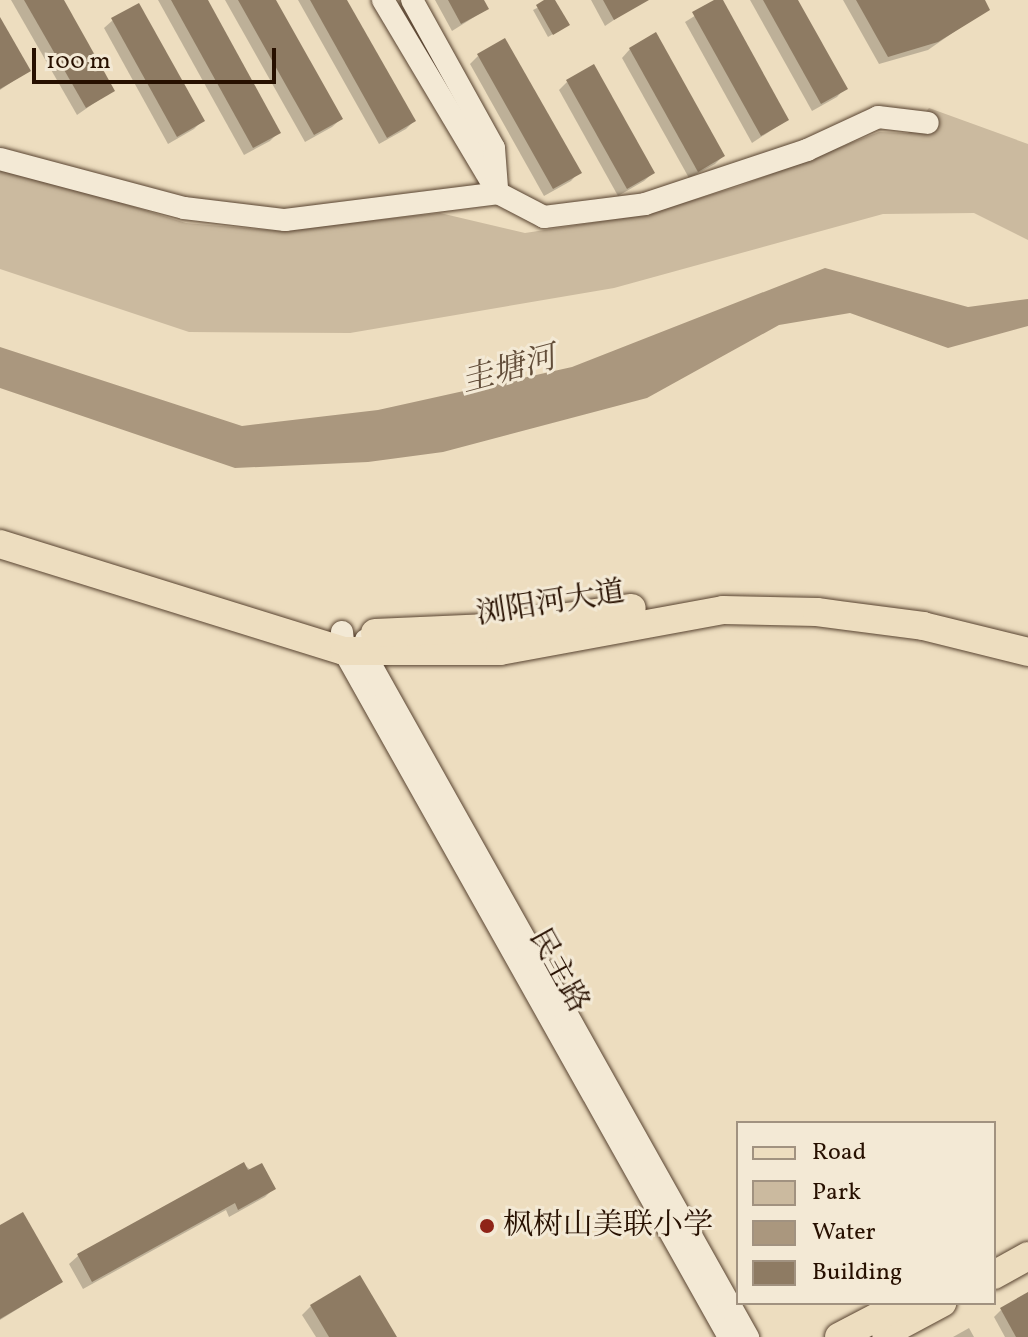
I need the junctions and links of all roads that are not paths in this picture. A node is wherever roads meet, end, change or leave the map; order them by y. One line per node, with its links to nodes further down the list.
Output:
1 (383, 0): 5 (street)
2 (412, 0): 5 (street)
3 (928, 123): 5 (street)
4 (0, 159): 5 (street)
5 (498, 193)
6 (0, 523): 9 (main road, 浏阳河大道)
7 (0, 544): 9 (main road, 浏阳河大道)
8 (1028, 634): 9 (main road, 浏阳河大道)
9 (354, 642): 10 (main road, 浏阳河大道); 17 (street, 民主路); 18 (street, 民主路)
10 (1028, 652)
11 (1028, 1237): 12 (main road)
12 (996, 1254)
13 (1028, 1256): 14 (main road)
14 (996, 1274)
15 (900, 1305): 19 (main road)
16 (938, 1305): 20 (main road)
17 (729, 1337)
18 (748, 1337)
19 (839, 1337)
20 (879, 1337)

